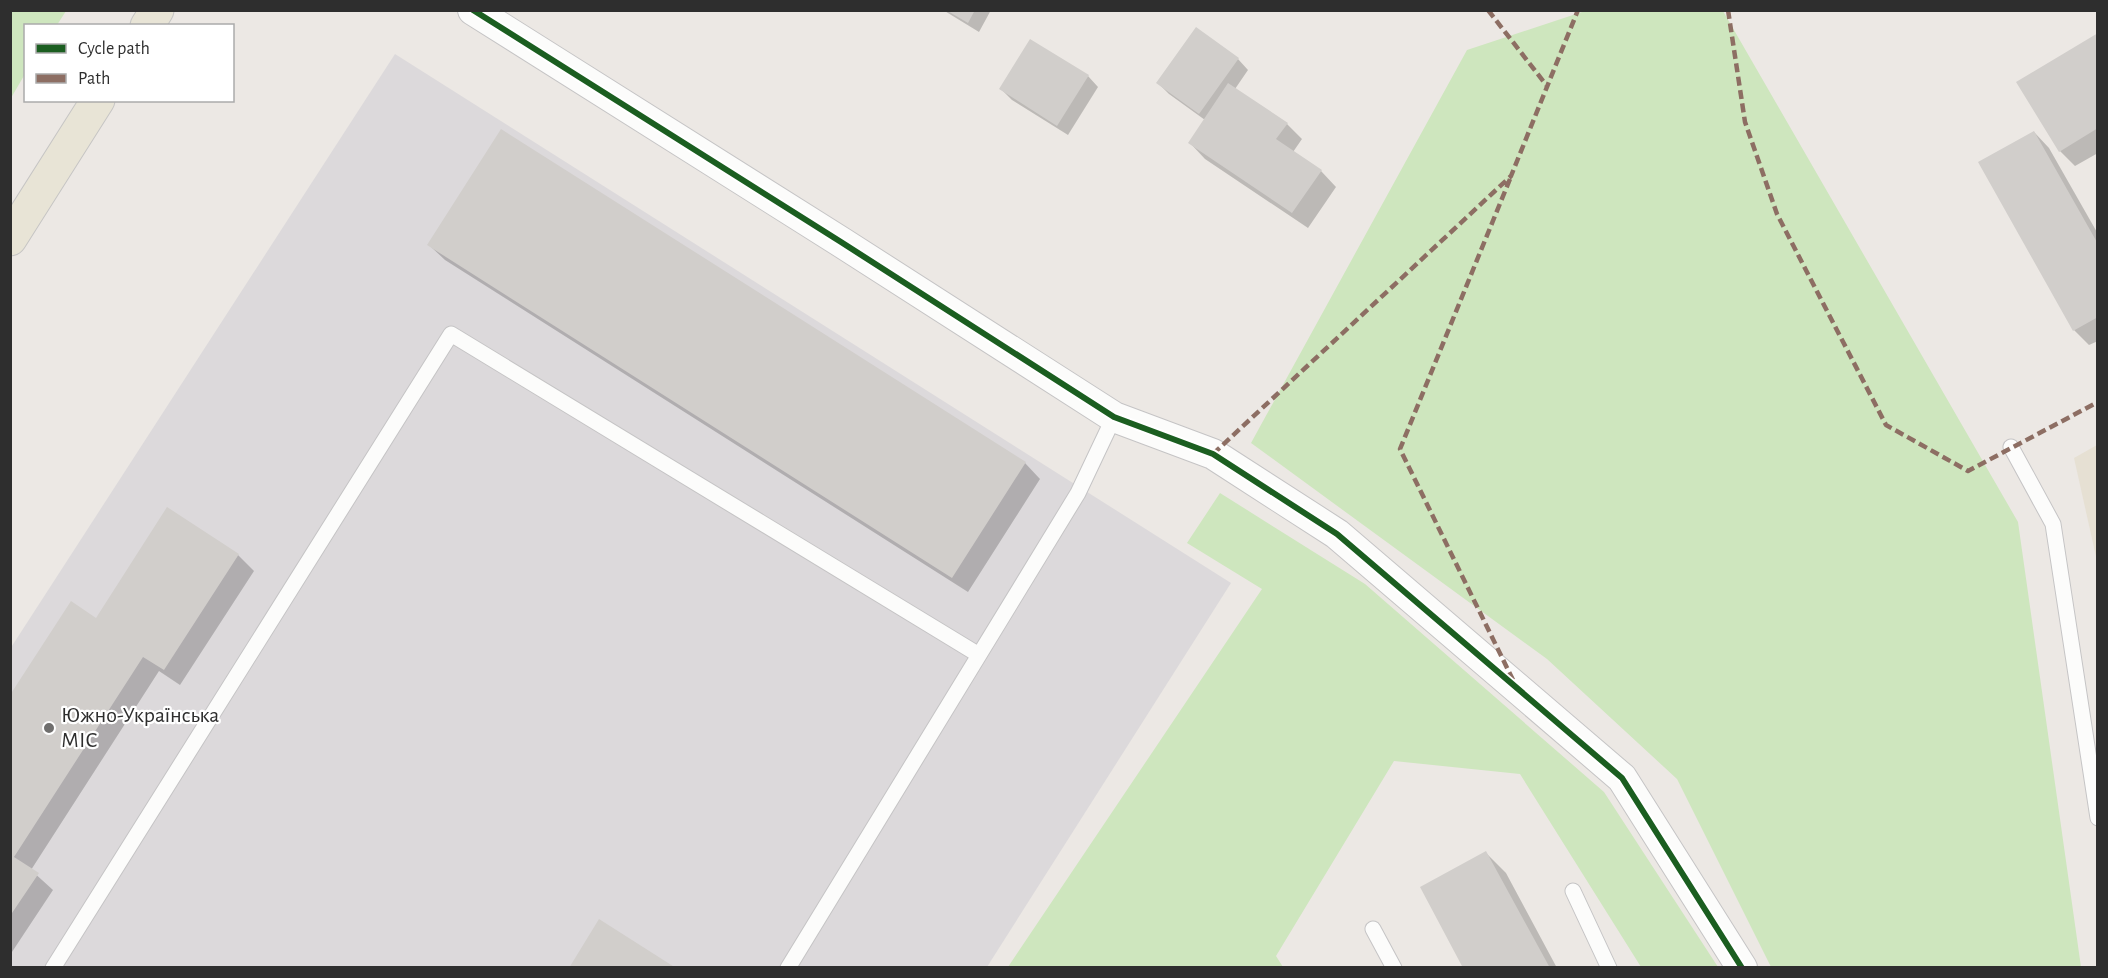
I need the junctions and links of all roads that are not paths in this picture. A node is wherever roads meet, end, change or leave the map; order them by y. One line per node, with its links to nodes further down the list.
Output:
1 (157, 10): 3 (main road)
2 (473, 10): 6 (street)
3 (148, 24)
4 (97, 102): 5 (main road)
5 (10, 239)
6 (1114, 417): 8 (lane); 16 (street)
7 (2010, 447): 9 (lane)
8 (979, 655): 12 (lane); 13 (lane)
9 (2097, 818)
10 (1573, 891): 15 (lane)
11 (1373, 928): 14 (lane)
12 (53, 968)
13 (788, 968)
14 (1394, 968)
15 (1609, 968)
16 (1742, 968)

